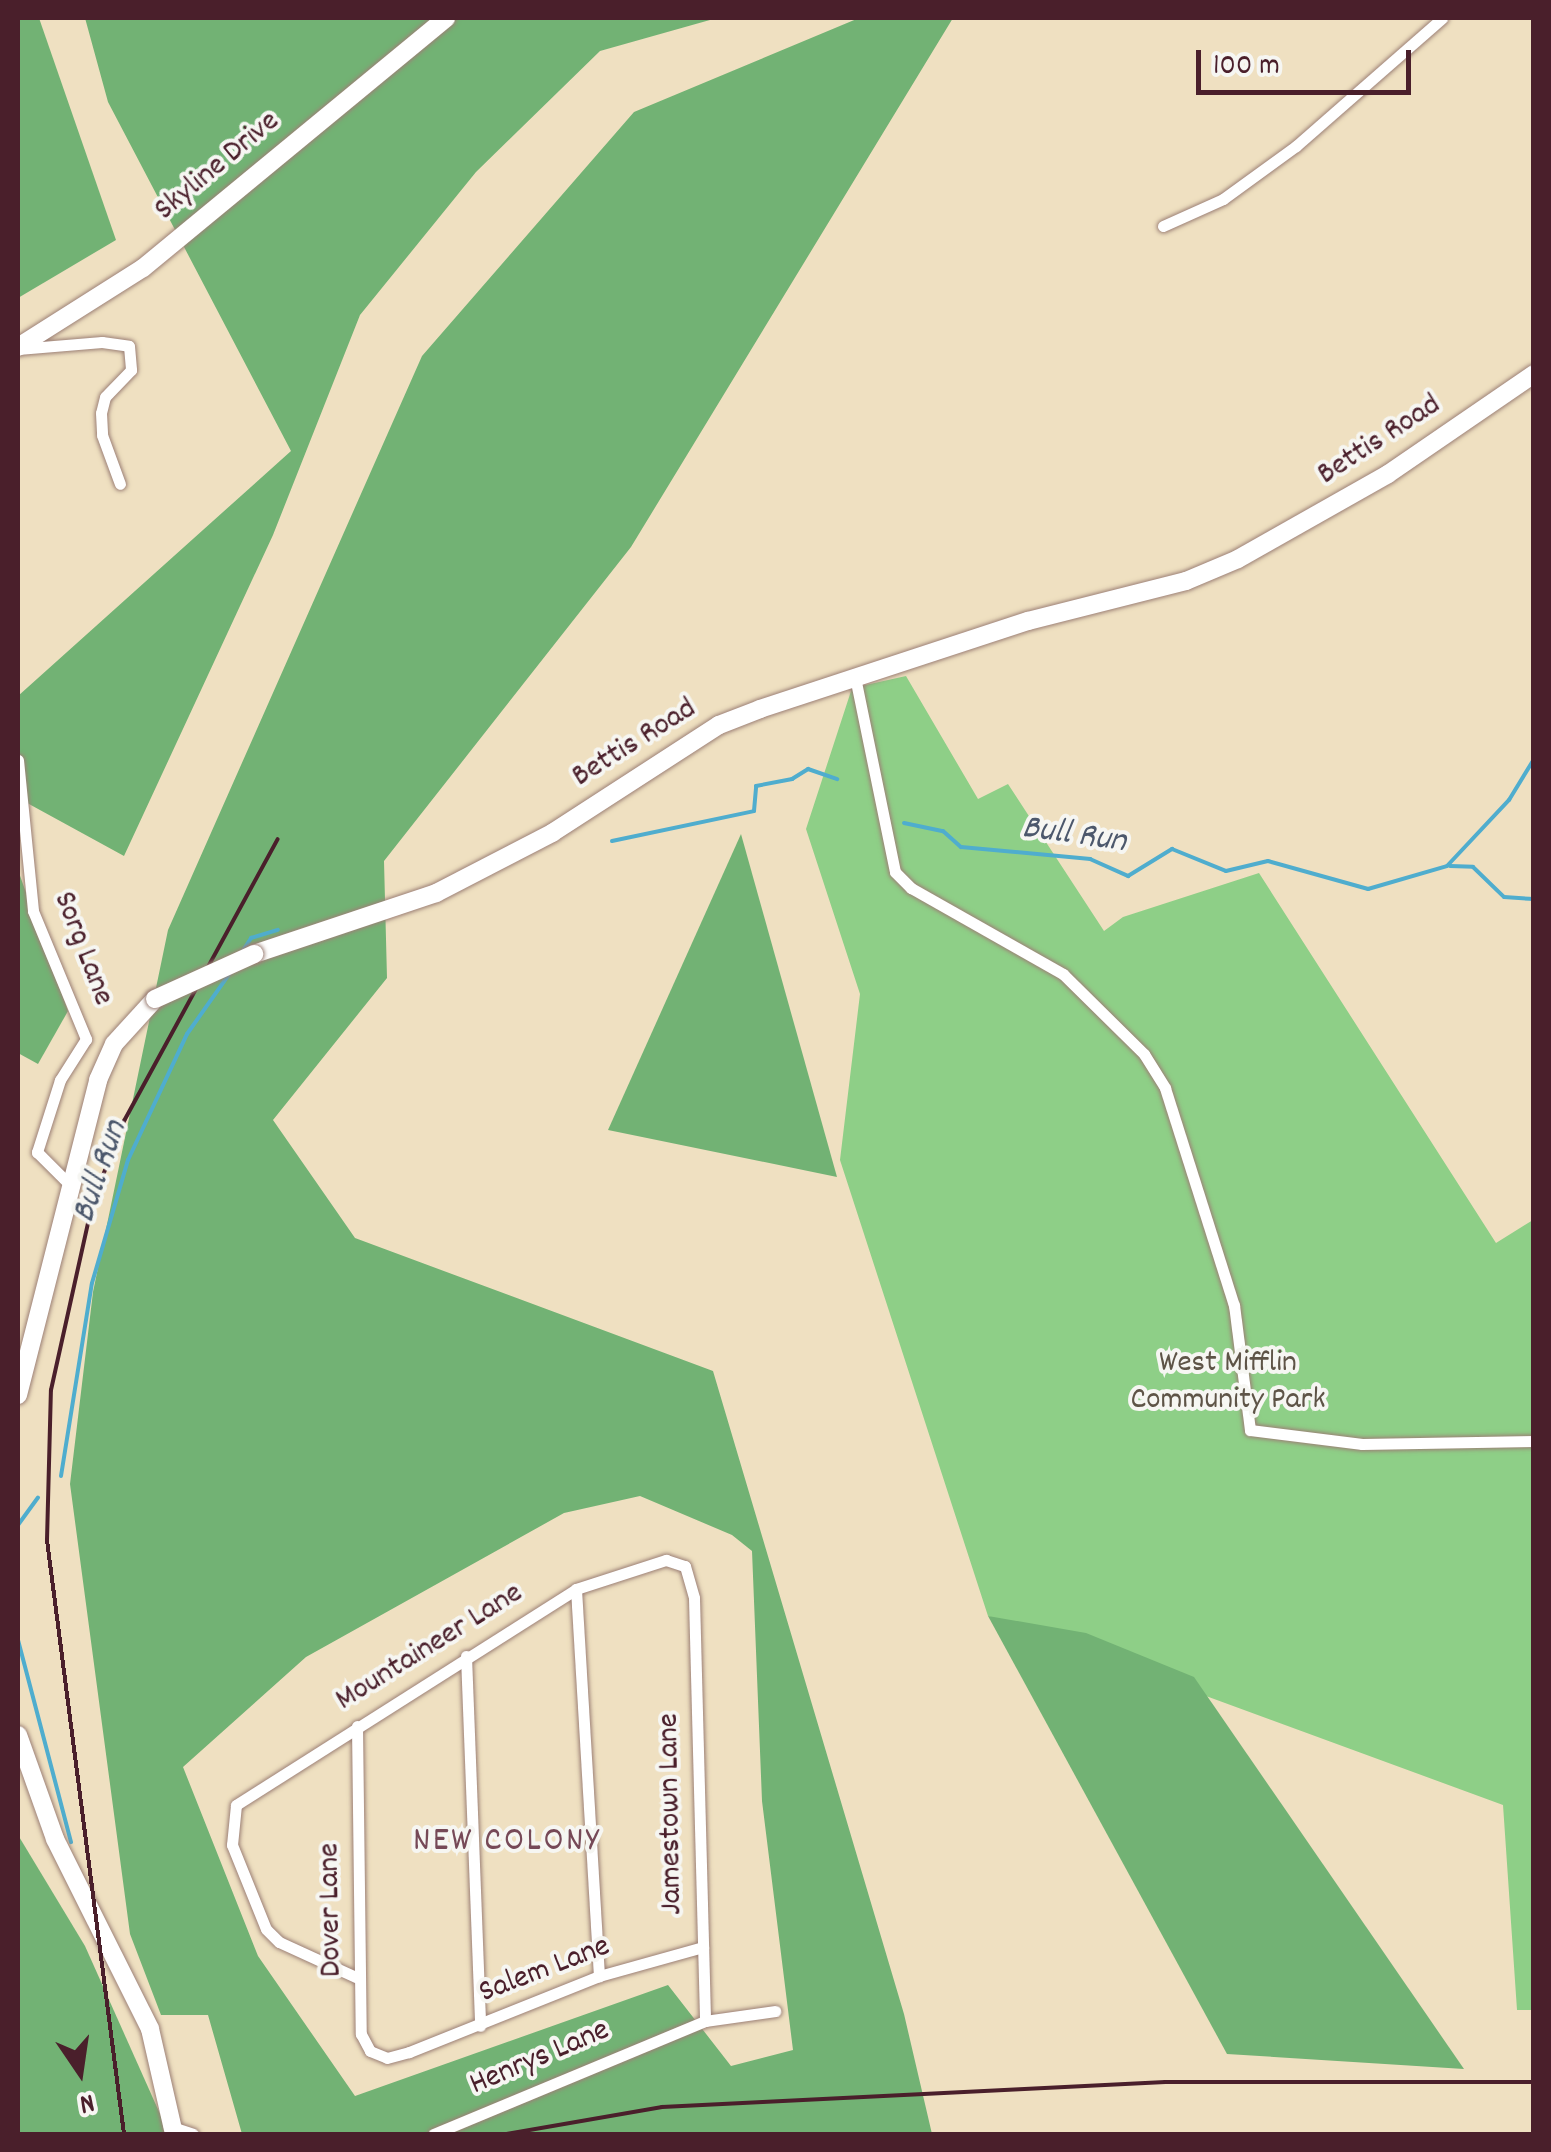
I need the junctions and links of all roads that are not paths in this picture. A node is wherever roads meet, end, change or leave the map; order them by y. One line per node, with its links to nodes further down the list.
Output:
1 (446, 18): 4 (street, Skyline Drive)
2 (1442, 18): 3 (street)
3 (1163, 226)
4 (18, 348): 6 (street)
5 (1534, 374): 7 (street, Bettis Road)
6 (120, 484)
7 (855, 677): 9 (street, Bettis Road, bridge); 11 (street)
8 (18, 760): 9 (street, Sorg Lane)
9 (68, 1182): 10 (street, Bettis Road)
10 (18, 1396)
11 (1534, 1442)
12 (685, 1566): 13 (street, Mountaineer Lane); 18 (street, Jamestown Lane)
13 (576, 1589): 14 (street, Mountaineer Lane); 19 (street)
14 (466, 1656): 15 (street, Mountaineer Lane); 23 (street)
15 (358, 1726): 20 (street, Dover Lane); 20 (street, Mountaineer Lane)
16 (18, 1735): 17 (street)
17 (23, 1772): 25 (street)
18 (703, 1948): 19 (street, Salem Lane); 22 (street, Jamestown Lane)
19 (599, 1976): 23 (street, Salem Lane)
20 (360, 1979): 24 (street, Dover Lane)
21 (775, 2011): 22 (street)
22 (705, 2021): 27 (street, Henrys Lane)
23 (480, 2026): 24 (street, Salem Lane)
24 (409, 2052)
25 (172, 2130): 26 (street)
26 (193, 2134)
27 (434, 2134)

